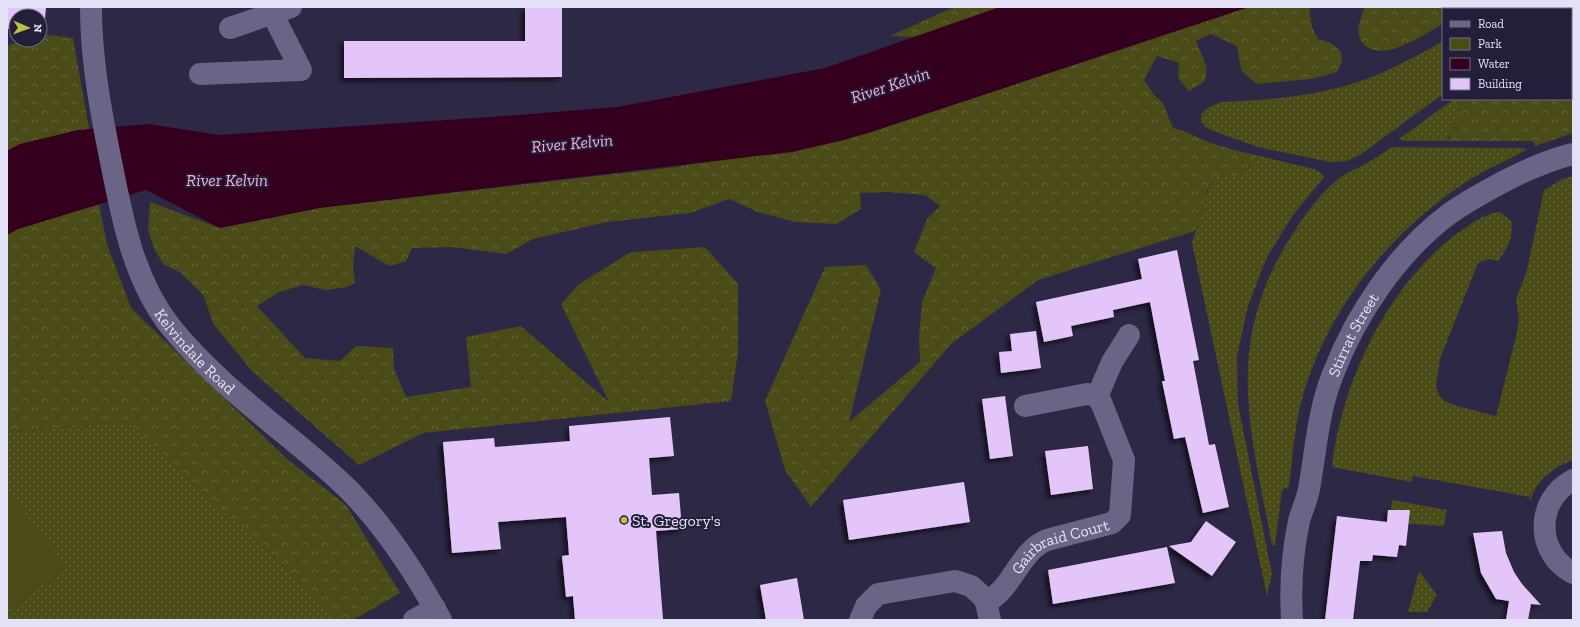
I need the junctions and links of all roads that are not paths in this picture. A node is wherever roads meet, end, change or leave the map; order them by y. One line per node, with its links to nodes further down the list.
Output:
1 (91, 7): 12 (street, Kelvindale Road)
2 (282, 10): 3 (street); 4 (street)
3 (230, 28)
4 (200, 74)
5 (1573, 154): 15 (street, Stirrat Street)
6 (1129, 335): 7 (street)
7 (1096, 397): 8 (street); 11 (street, Gairbraid Court)
8 (1025, 406)
9 (1573, 480): 10 (street)
10 (1573, 573)
11 (988, 611): 14 (street)
12 (438, 614): 13 (street)
13 (414, 620)
14 (860, 620)
15 (1292, 620)

